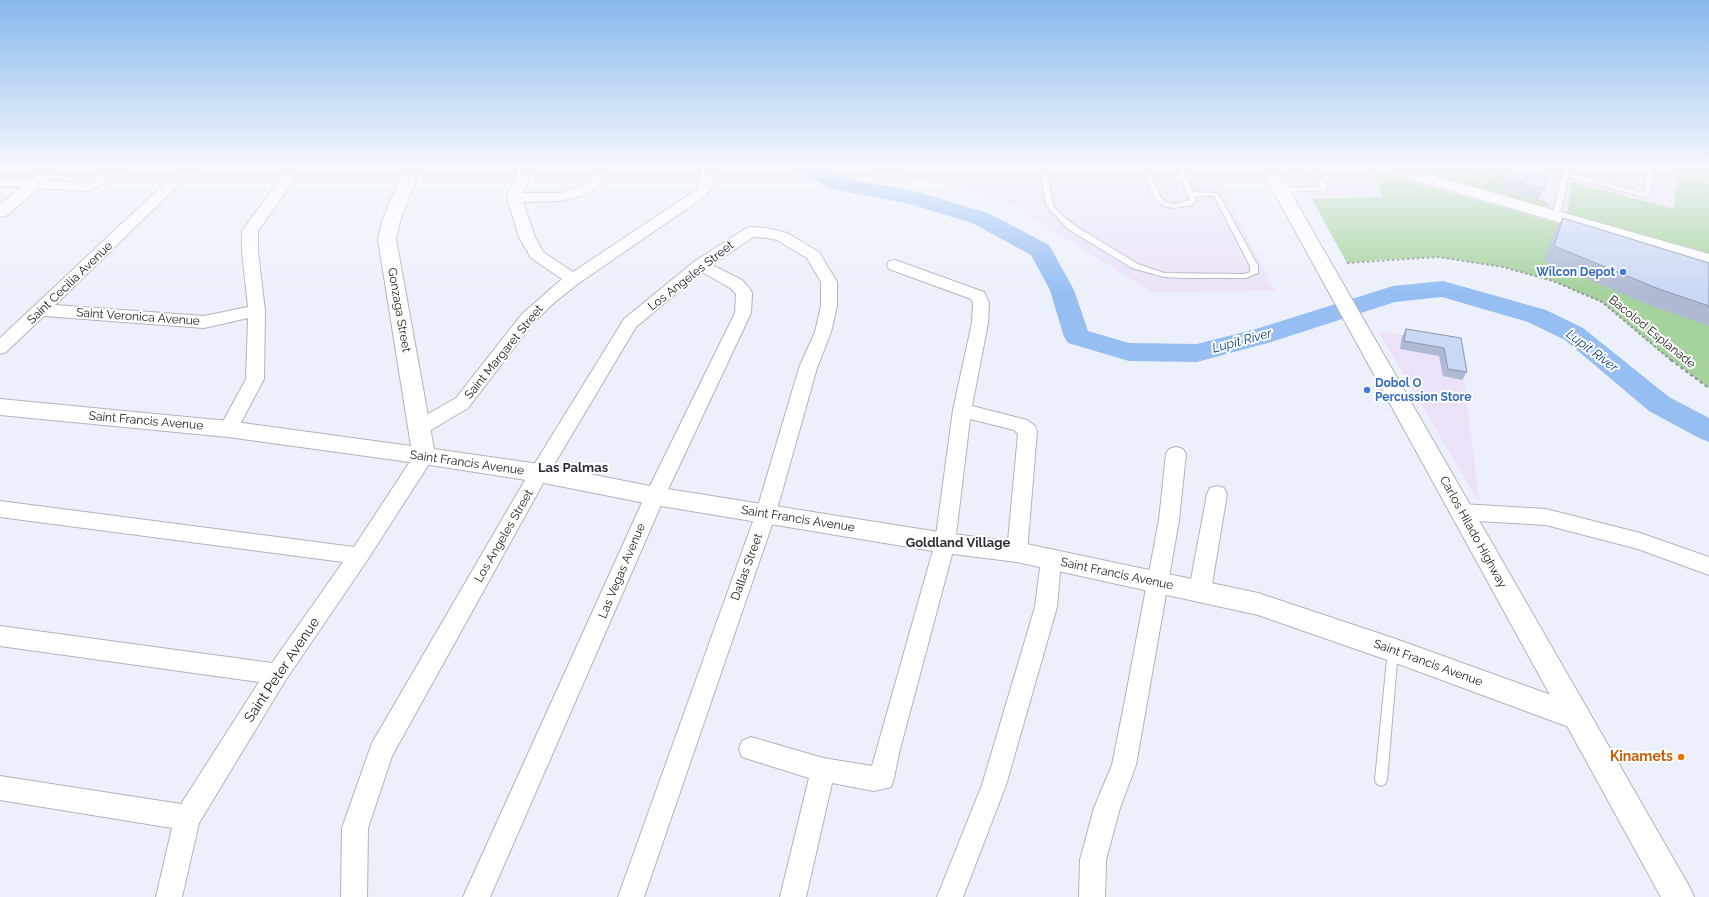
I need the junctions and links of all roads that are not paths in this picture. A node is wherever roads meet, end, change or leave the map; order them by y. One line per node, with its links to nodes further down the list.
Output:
1 (147, 209): 17 (street, Saint Cecilia Avenue)
2 (266, 209): 18 (street)
3 (396, 209): 22 (street, Gonzaga Street)
4 (518, 209): 16 (street)
5 (677, 209): 16 (street, Saint Margaret Street)
6 (1053, 209): 7 (lane)
7 (1224, 209)
8 (1292, 209): 30 (street, Carlos Hilado Highway)
9 (1531, 209): 11 (street)
10 (1558, 209): 11 (lane)
11 (1556, 216): 13 (street)
12 (750, 232): 14 (street, Los Angeles Street); 31 (street, Dallas Street)
13 (1709, 260)
14 (701, 265): 26 (street, Los Angeles Street); 28 (street, Las Vegas Avenue)
15 (895, 265): 21 (street)
16 (573, 279): 22 (street, Saint Margaret Street)
17 (42, 310): 18 (street, Saint Veronica Avenue); 19 (street, Saint Cecilia Avenue)
18 (257, 311): 23 (street)
19 (0, 348)
20 (0, 407): 23 (street, Saint Francis Avenue)
21 (962, 410): 32 (street); 33 (street)
22 (419, 428): 25 (street, Gonzaga Street)
23 (228, 429): 25 (street, Saint Francis Avenue)
24 (1176, 454): 37 (street)
25 (424, 456): 26 (street, Saint Francis Avenue); 34 (street, Saint Peter Avenue)
26 (539, 474): 28 (street, Saint Francis Avenue); 49 (street, Los Angeles Street)
27 (1217, 494): 38 (street)
28 (655, 496): 31 (street, Saint Francis Avenue); 50 (street, Las Vegas Avenue)
29 (0, 509): 34 (street)
30 (1461, 512): 36 (street); 42 (street, Carlos Hilado Highway)
31 (766, 513): 32 (street, Saint Francis Avenue); 51 (street, Dallas Street)
32 (945, 543): 33 (street, Saint Francis Avenue); 44 (street)
33 (1017, 552): 35 (street, Saint Francis Avenue)
34 (359, 556): 41 (street, Saint Peter Avenue)
35 (1051, 560): 37 (street, Saint Francis Avenue); 53 (street)
36 (1709, 566)
37 (1158, 582): 38 (street, Saint Francis Avenue); 54 (street)
38 (1200, 590): 40 (street, Saint Francis Avenue)
39 (0, 636): 41 (street)
40 (1393, 650): 42 (street, Saint Francis Avenue); 45 (lane)
41 (277, 674): 47 (street, Saint Peter Avenue)
42 (1577, 718): 55 (street, Carlos Hilado Highway)
43 (751, 749): 44 (street)
44 (823, 770): 52 (street)
45 (1381, 780)
46 (0, 788): 47 (street)
47 (187, 818): 48 (street, Saint Peter Avenue)
48 (169, 897)
49 (354, 897)
50 (476, 897)
51 (631, 897)
52 (793, 897)
53 (950, 897)
54 (1092, 897)
55 (1678, 897)

